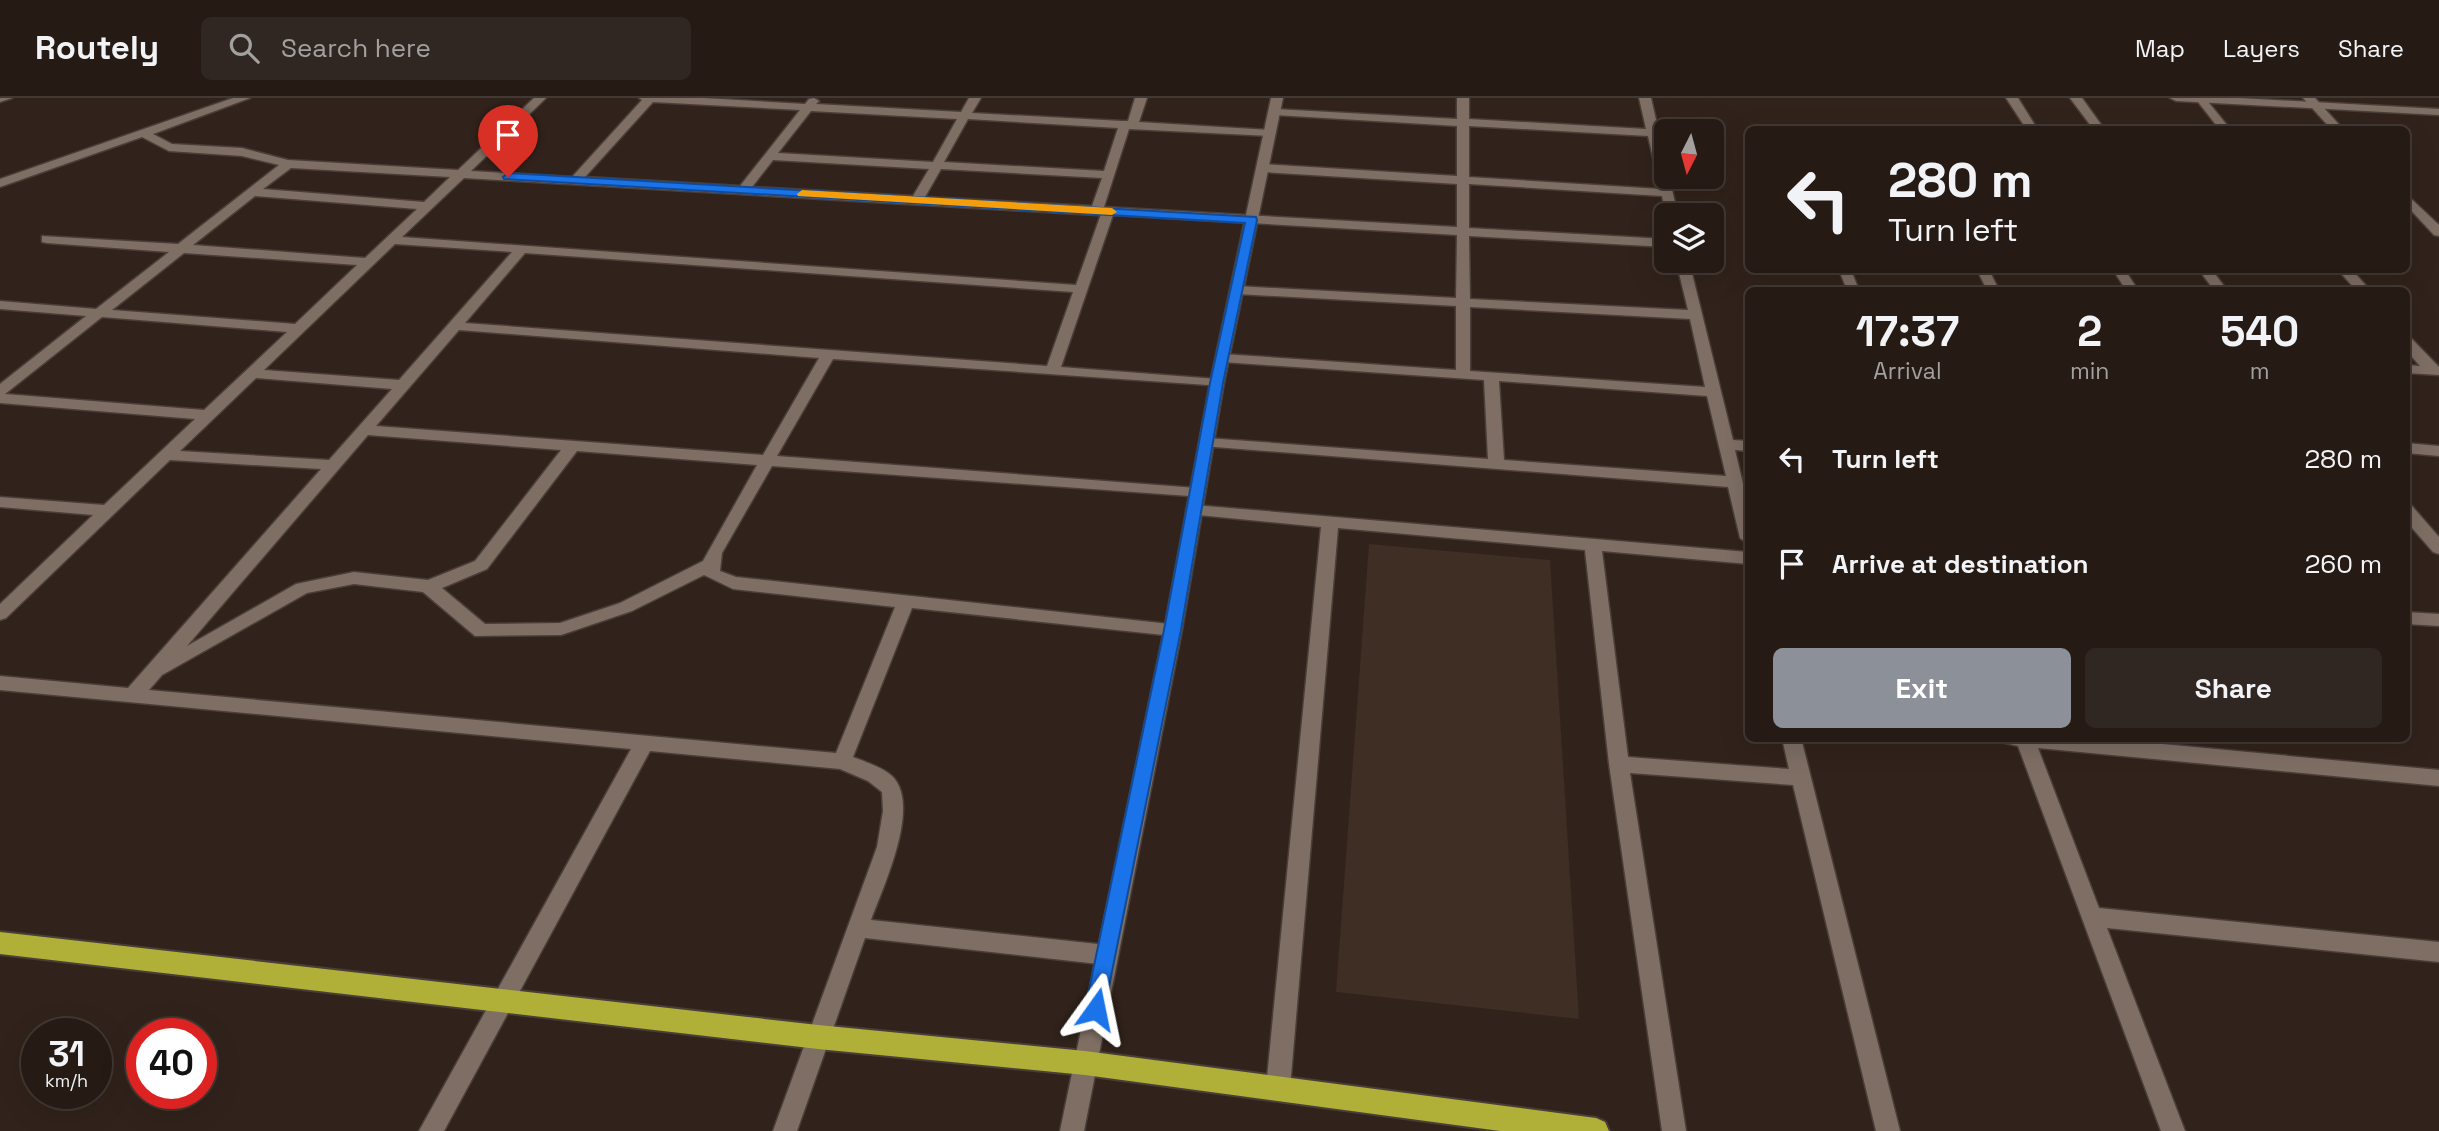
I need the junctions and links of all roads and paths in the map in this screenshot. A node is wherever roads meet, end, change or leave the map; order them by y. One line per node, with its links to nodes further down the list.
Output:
1 (6, 98): 12 (street)
2 (244, 98): 25 (street)
3 (540, 98): 32 (street)
4 (648, 98): 14 (street); 34 (street)
5 (975, 98): 18 (street)
6 (1141, 98): 20 (street)
7 (1463, 98): 19 (street)
8 (1645, 98): 27 (street)
9 (2012, 98): 21 (street)
10 (2077, 98): 22 (street)
11 (2176, 98): 13 (street)
12 (0, 99)
13 (2200, 99): 15 (street); 23 (street)
14 (812, 102): 18 (street); 28 (street)
15 (2312, 102): 17 (street); 24 (street)
16 (1276, 105): 19 (street); 26 (street)
17 (2438, 112)
18 (965, 116): 20 (street); 30 (street)
19 (1463, 122): 27 (street); 35 (street)
20 (1128, 125): 26 (street); 33 (street)
21 (2030, 126)
22 (2097, 126)
23 (2223, 126)
24 (2335, 126)
25 (143, 133): 29 (street); 36 (street)
26 (1270, 133): 31 (street)
27 (1653, 134): 39 (street)
28 (770, 156): 30 (street); 37 (street)
29 (288, 164): 32 (street); 38 (street)
30 (938, 166): 33 (street); 40 (street)
31 (1263, 168): 35 (street); 48 (street)
32 (463, 174): 34 (street); 43 (street)
33 (1108, 175): 44 (street)
34 (575, 181): 37 (street)
35 (1463, 181): 39 (street); 49 (street)
36 (0, 183)
37 (743, 190): 40 (street)
38 (251, 192): 43 (street); 54 (street)
39 (1667, 193): 42 (street)
40 (917, 201): 44 (street)
41 (2410, 202): 46 (street)
42 (1669, 203)
43 (429, 206): 52 (street)
44 (1102, 211): 48 (street); 62 (street)
45 (2410, 217): 46 (street)
46 (2425, 218): 47 (street); 50 (street)
47 (2439, 219)
48 (1252, 220): 49 (street); 63 (street)
49 (1463, 232): 53 (street); 64 (street)
50 (2439, 232)
51 (47, 239): 54 (street)
52 (393, 240): 55 (street); 56 (street)
53 (1654, 242)
54 (177, 248): 56 (street); 66 (street)
55 (521, 250): 62 (street); 68 (street)
56 (371, 262): 69 (street)
57 (1686, 273): 67 (street)
58 (2207, 273): 60 (street)
59 (2347, 273): 61 (street)
60 (2219, 287)
61 (2360, 287)
62 (1081, 289): 73 (street)
63 (1237, 290): 64 (street); 72 (street)
64 (1464, 302): 67 (street); 77 (street)
65 (0, 305): 66 (street)
66 (97, 313): 69 (street); 81 (street)
67 (1696, 315): 82 (street)
68 (454, 326): 71 (street); 80 (street)
69 (300, 328): 76 (street)
70 (2410, 345): 75 (street)
71 (829, 353): 73 (street); 93 (street)
72 (1223, 358): 77 (street); 79 (street)
73 (1053, 369): 79 (street)
74 (2410, 369): 75 (street)
75 (2436, 371)
76 (252, 373): 80 (street); 84 (street)
77 (1464, 374): 78 (street)
78 (1491, 376): 82 (street); 94 (street)
79 (1217, 383): 86 (street)
80 (403, 385): 85 (street)
81 (0, 391)
82 (1714, 391): 87 (street)
83 (0, 398): 84 (street)
84 (208, 415): 92 (street)
85 (364, 430): 88 (street); 95 (street)
86 (1207, 443): 94 (street); 98 (street)
87 (1726, 444): 89 (street); 96 (street)
88 (573, 445): 93 (street); 107 (street)
89 (1745, 446)
90 (2410, 448): 91 (street)
91 (2439, 451)
92 (166, 454): 95 (street); 99 (street)
93 (767, 460): 98 (street); 106 (street)
94 (1496, 464): 96 (street)
95 (333, 465): 113 (street)
96 (1735, 482): 102 (street)
97 (0, 502): 99 (street)
98 (1196, 502): 101 (street); 112 (street)
99 (107, 511): 109 (street)
100 (2410, 514): 104 (street)
101 (1330, 522): 103 (street); 132 (street)
102 (1745, 525)
103 (1593, 544): 105 (street); 121 (street)
104 (2439, 548)
105 (1745, 558)
106 (710, 565): 107 (street); 108 (street)
107 (428, 586): 113 (street)
108 (906, 602): 112 (street); 120 (street)
109 (2, 610)
110 (2410, 618): 111 (street)
111 (2439, 621)
112 (1172, 630): 128 (street)
113 (151, 674): 115 (street)
114 (0, 683): 115 (street)
115 (134, 694): 116 (street)
116 (645, 742): 120 (street); 129 (street)
117 (1792, 742): 122 (street)
118 (2019, 742): 124 (street)
119 (2050, 742): 123 (street)
120 (842, 761): 125 (street)
121 (1619, 764): 122 (street); 137 (street)
122 (1801, 778): 138 (street)
123 (2439, 778)
124 (2094, 917): 127 (street); 139 (street)
125 (857, 928): 128 (street); 130 (street)
126 (0, 943): 129 (highway)
127 (2439, 952)
128 (1107, 955): 131 (street)
129 (503, 1000): 130 (highway); 133 (street)
130 (818, 1037): 131 (highway); 134 (street)
131 (1085, 1063): 132 (highway); 135 (street)
132 (1278, 1088): 136 (highway)
133 (431, 1131)
134 (785, 1131)
135 (1072, 1131)
136 (1597, 1131)
137 (1674, 1131)
138 (1888, 1131)
139 (2173, 1131)

